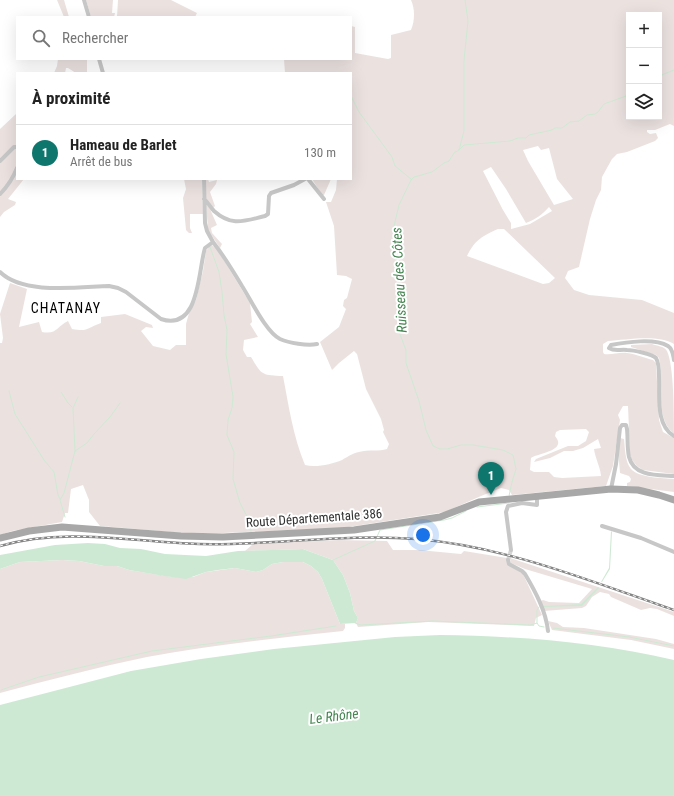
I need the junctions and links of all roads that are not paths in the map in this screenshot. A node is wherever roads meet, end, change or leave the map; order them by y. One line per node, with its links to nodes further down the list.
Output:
1 (84, 0): 2 (street)
2 (89, 16)
3 (99, 60): 4 (street)
4 (103, 72)
5 (16, 147): 6 (street)
6 (0, 161)
7 (16, 171): 11 (street)
8 (204, 180): 12 (street)
9 (304, 180): 12 (street)
10 (307, 180): 13 (street)
11 (0, 194)
12 (204, 199): 14 (street)
13 (324, 199)
14 (214, 242): 15 (street); 16 (street)
15 (0, 272)
16 (317, 344)
17 (674, 360): 18 (street)
18 (674, 436)
19 (674, 476): 20 (street)
20 (611, 489): 21 (main road, Route Départementale 386); 22 (main road, Route Départementale 386)
21 (537, 496): 24 (main road, Route Départementale 386); 25 (street)
22 (674, 500)
23 (602, 526): 26 (street)
24 (0, 538)
25 (511, 550)
26 (674, 552)
27 (508, 560): 28 (street)
28 (548, 631)

